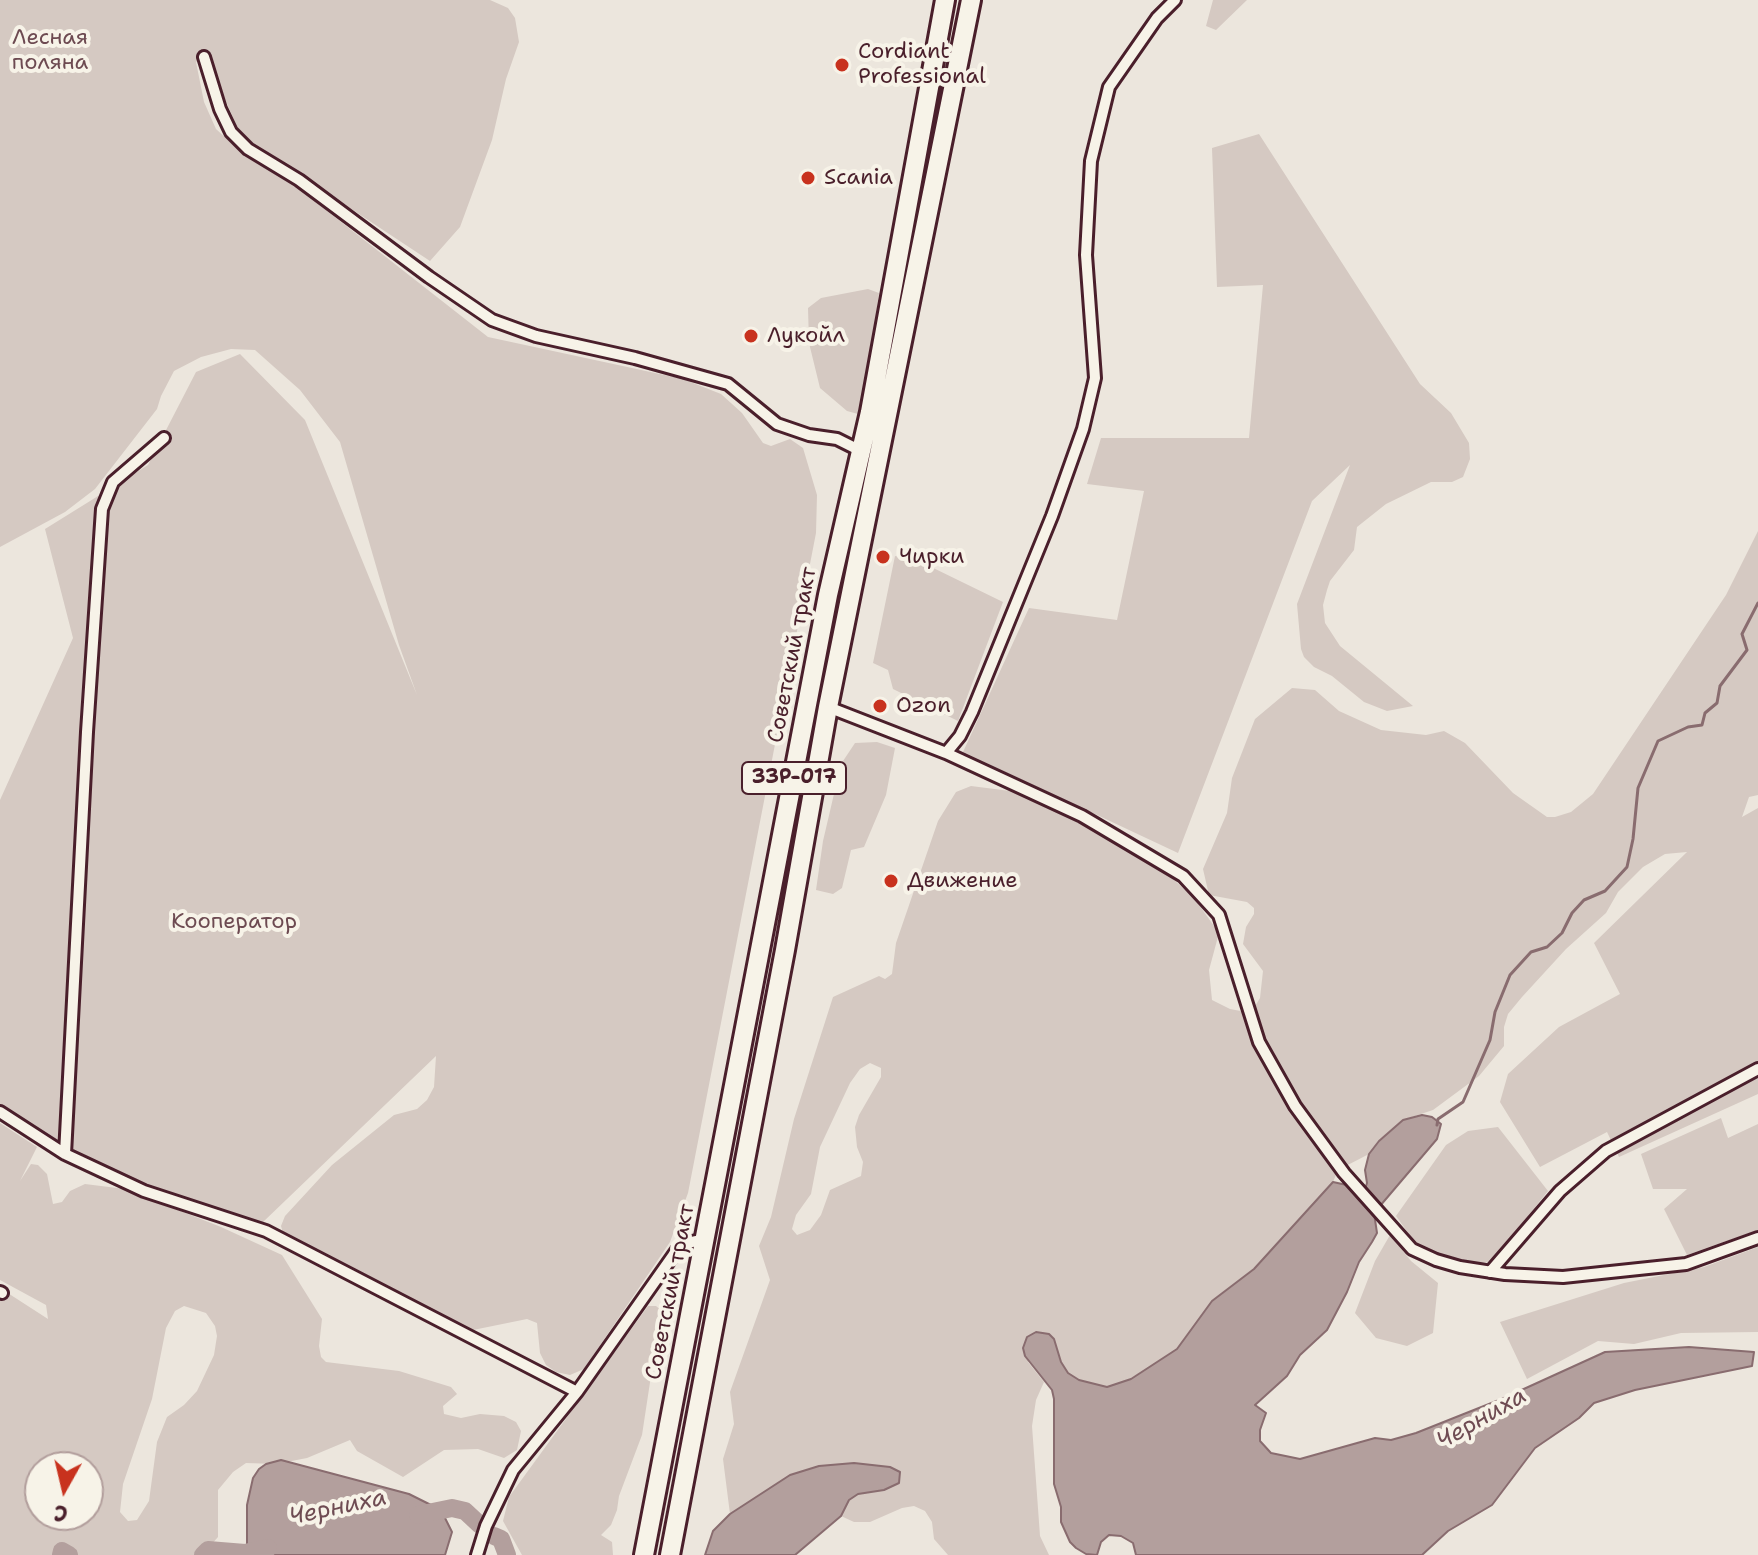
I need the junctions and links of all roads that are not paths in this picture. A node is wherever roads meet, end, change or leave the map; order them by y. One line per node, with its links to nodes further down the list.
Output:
1 (945, 0): 6 (highway, Советский тракт / 33Р-017)
2 (1175, 0): 8 (street)
3 (971, 4): 7 (highway, Советский тракт / 33Р-017)
4 (204, 57): 6 (street)
5 (164, 438): 11 (street)
6 (861, 451): 13 (highway, Советский тракт / 33Р-017)
7 (828, 707): 8 (street); 18 (highway, Советский тракт / 33Р-017)
8 (946, 753): 14 (street)
9 (1758, 1069): 14 (street)
10 (0, 1112): 11 (street)
11 (65, 1154): 15 (street)
12 (1758, 1238): 14 (street)
13 (706, 1239): 15 (street); 17 (highway, Советский тракт / 33Р-017)
14 (1490, 1272)
15 (577, 1392): 16 (street)
16 (477, 1555)
17 (644, 1555)
18 (670, 1555)

